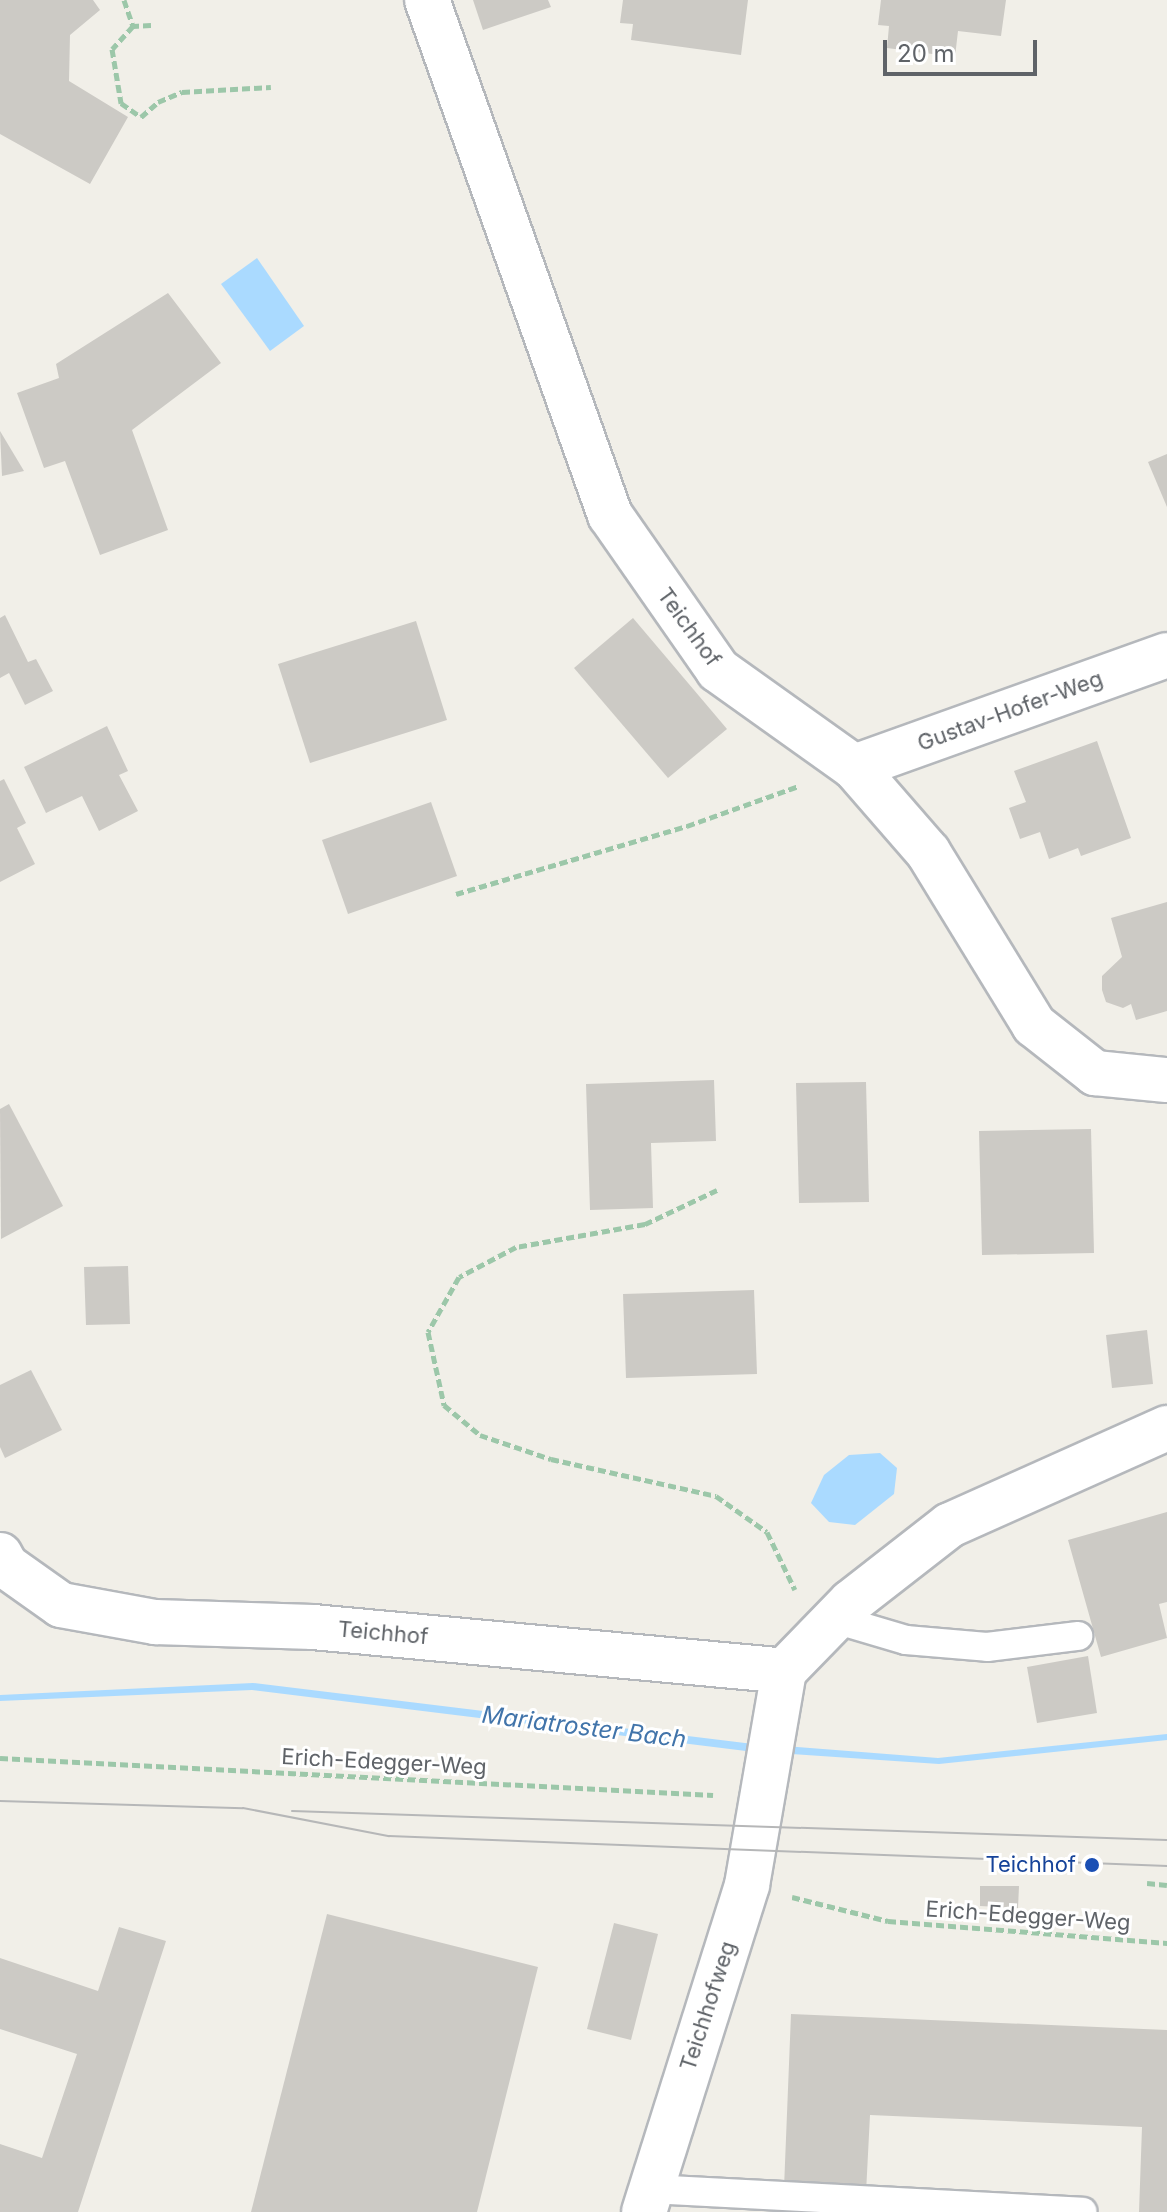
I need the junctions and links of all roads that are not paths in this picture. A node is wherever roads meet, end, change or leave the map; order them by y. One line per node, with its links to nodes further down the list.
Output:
1 (427, 0): 3 (street, Teichhof)
2 (1167, 655): 3 (street, Gustav-Hofer-Weg)
3 (854, 767): 4 (street, Teichhof)
4 (1167, 1080)
5 (1167, 1428): 8 (street)
6 (0, 1555): 8 (street, Teichhof)
7 (1078, 1636): 8 (lane)
8 (802, 1662): 9 (street, Teichhofweg)
9 (647, 2201): 10 (lane)
10 (1082, 2212)

